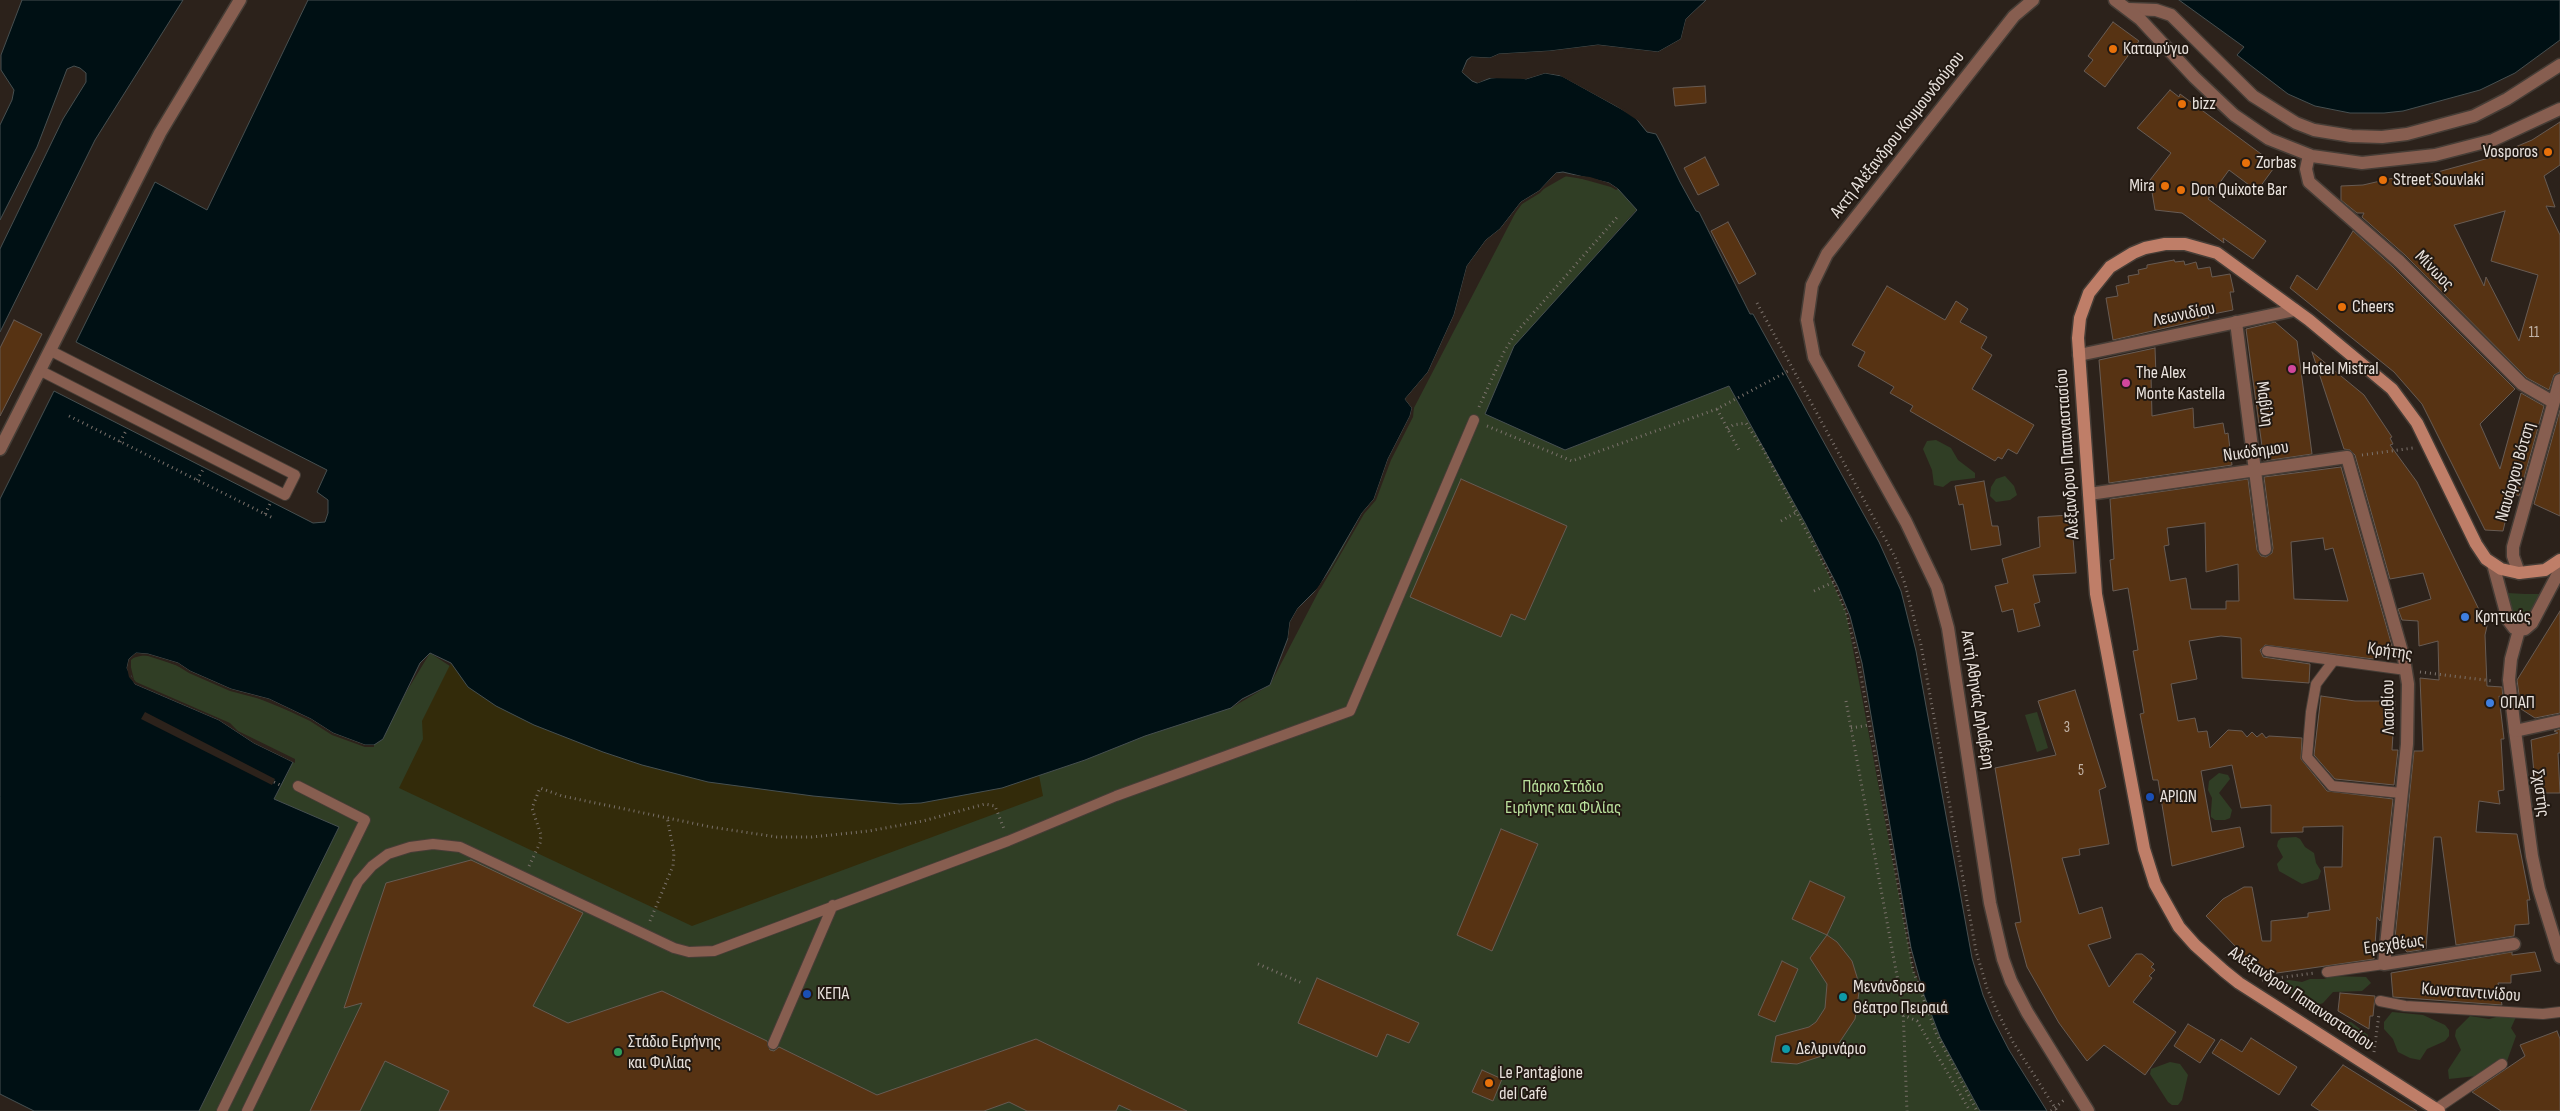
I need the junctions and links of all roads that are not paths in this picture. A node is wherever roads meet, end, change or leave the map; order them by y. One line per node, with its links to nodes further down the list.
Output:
1 (240, 0): 11 (street)
2 (2033, 0): 8 (street, Ακτή Αλέξανδρου Κουμουνδούρου)
3 (2114, 0): 4 (street)
4 (2128, 9): 5 (street); 7 (street)
5 (2560, 65)
6 (2560, 109): 7 (street)
7 (2309, 155): 14 (street, Μίνωος)
8 (1808, 302): 45 (street, Ακτή Αθηνάς Δηλαβέρη)
9 (2296, 310): 10 (street, Λεωνιδίου); 12 (main road, Αλέξανδρου Παπαναστασίου); 22 (main road, Αλέξανδρου Παπαναστασίου)
10 (2236, 322): 12 (street, Λεωνιδίου); 18 (street, Μαβίλη)
11 (51, 351): 13 (street); 13 (lane)
12 (2079, 355): 19 (main road, Αλέξανδρου Παπαναστασίου)
13 (41, 371): 16 (street)
14 (2558, 391): 24 (street, Ναυάρχου Βότση)
15 (1474, 420): 33 (lane)
16 (0, 449)
17 (2347, 457): 18 (street, Νικόδημου); 28 (street, Λασιθίου)
18 (2254, 470): 19 (street, Νικόδημου); 20 (street, Μαβίλη)
19 (2089, 494): 42 (main road, Αλέξανδρου Παπαναστασίου)
20 (2264, 549)
21 (2560, 560): 24 (main road, Αλέξανδρου Παπαναστασίου)
22 (2493, 564): 24 (main road, Αλέξανδρου Παπαναστασίου); 25 (street)
23 (2560, 570): 25 (street)
24 (2519, 574)
25 (2519, 630): 30 (street, Σχιστής)
26 (2267, 651): 27 (lane, Κρήτης)
27 (2334, 660): 28 (lane, Κρήτης); 32 (lane)
28 (2406, 670): 32 (street, Λασιθίου)
29 (2560, 721): 30 (street)
30 (2515, 731): 35 (street, Σχιστής)
31 (298, 786): 43 (lane)
32 (2401, 793): 36 (street, Λασιθίου)
33 (833, 905): 40 (lane); 44 (lane)
34 (2514, 944): 36 (street, Ερεχθέως)
35 (2560, 957)
36 (2384, 964): 37 (lane, Ερεχθέως)
37 (2327, 972)
38 (2380, 1001): 39 (lane, Κωνσταντινίδου)
39 (2560, 1012)
40 (773, 1044)
41 (2502, 1064): 42 (lane)
42 (2437, 1110)
43 (222, 1111)
44 (247, 1111)
45 (2088, 1111)

